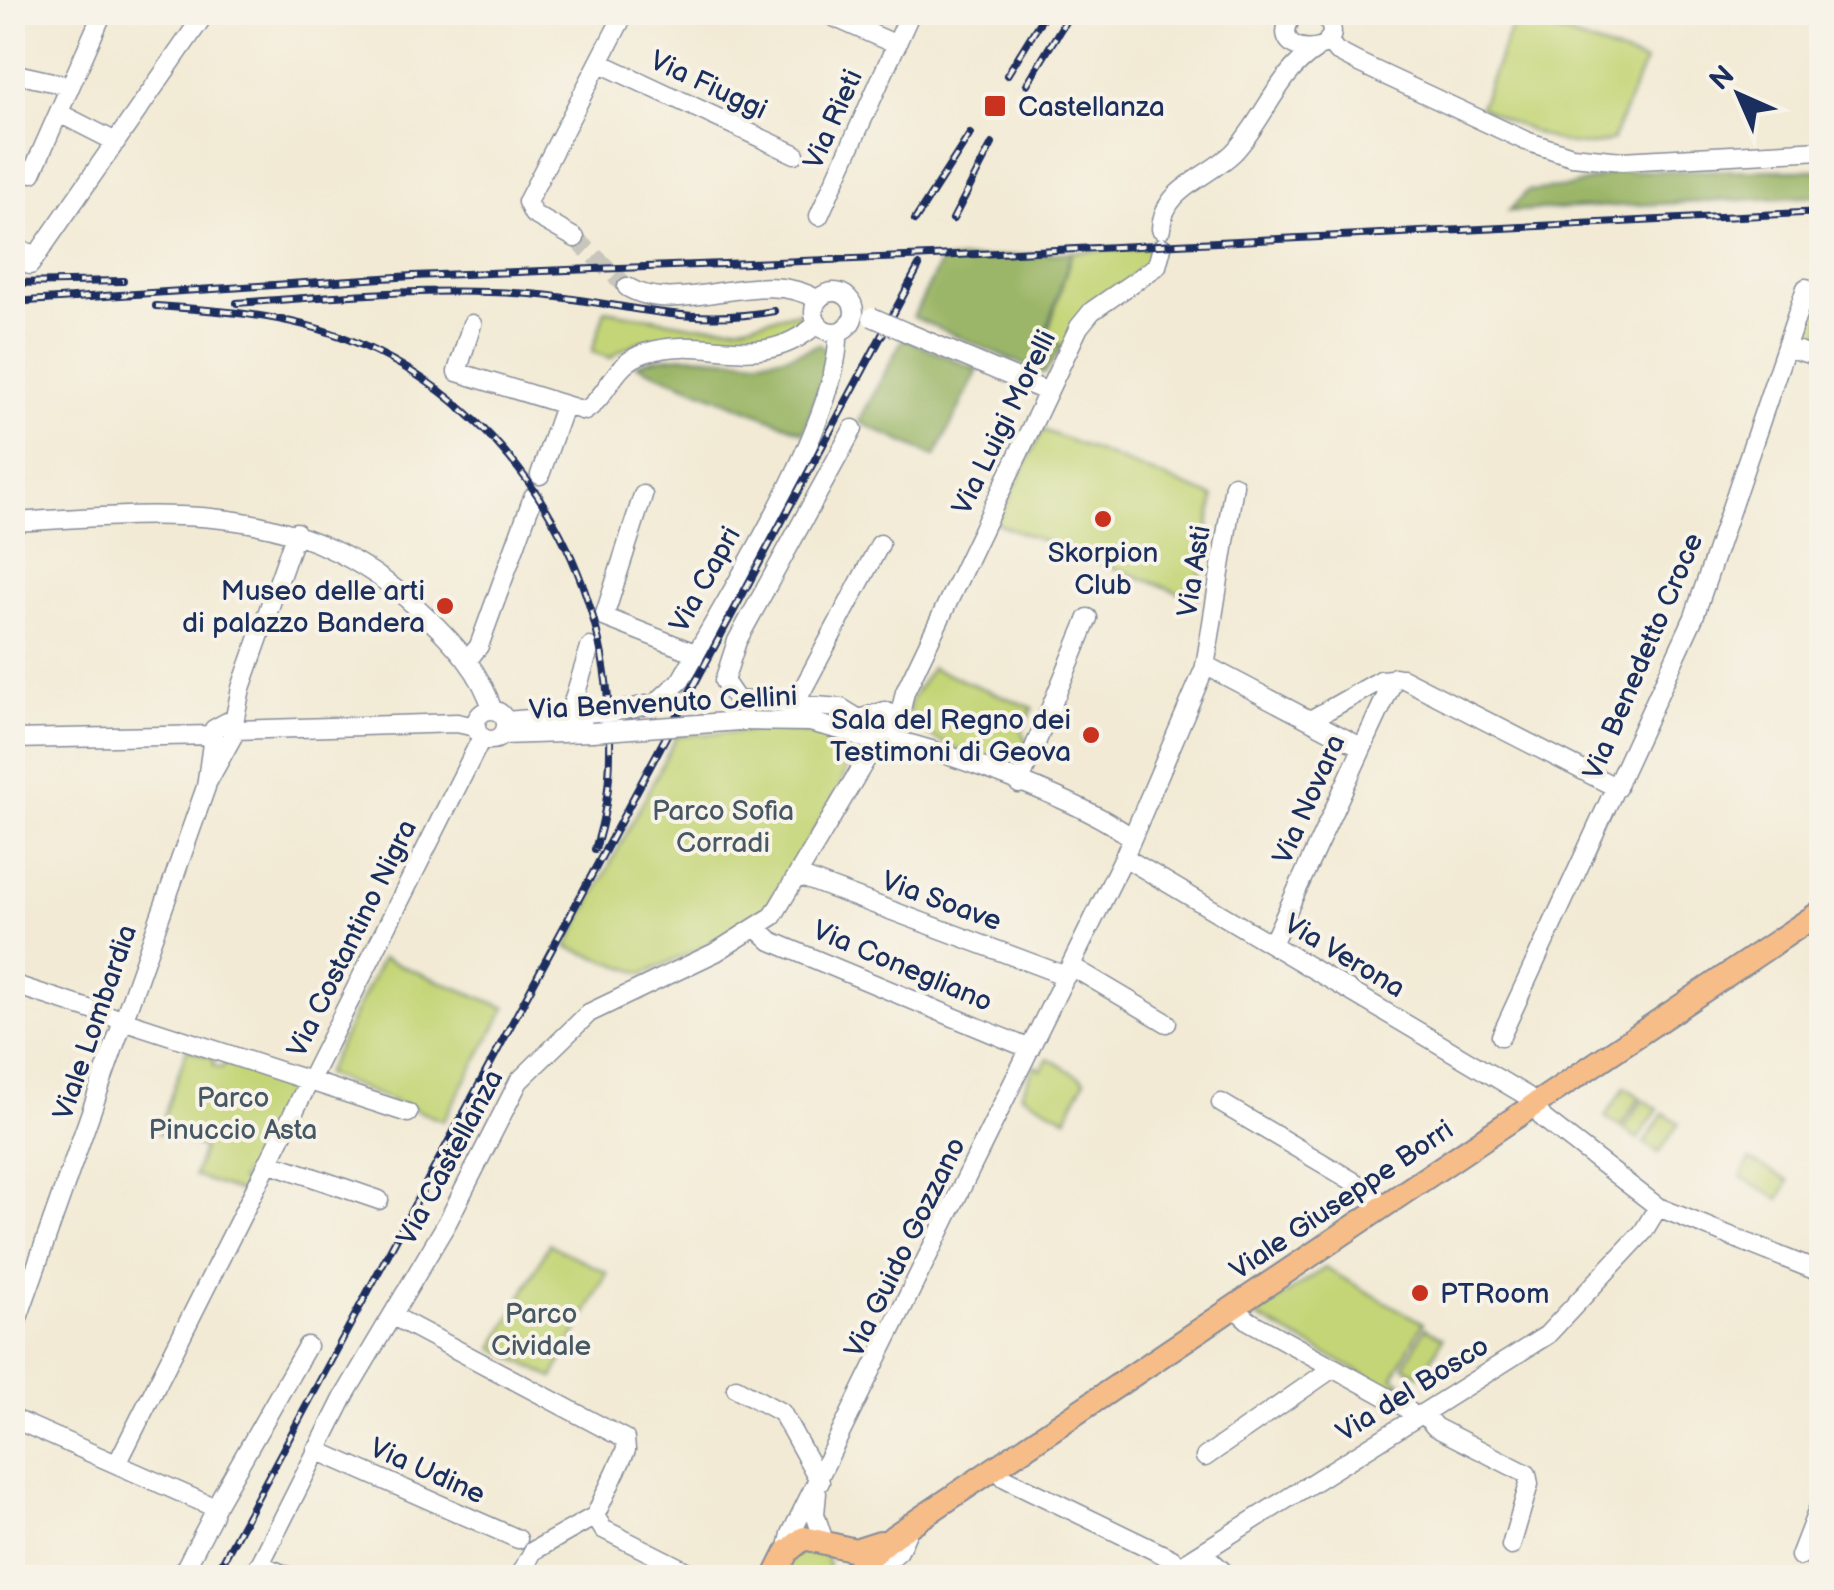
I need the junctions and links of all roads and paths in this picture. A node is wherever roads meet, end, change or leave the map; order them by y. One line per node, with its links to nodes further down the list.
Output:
1 (103, 12): 15 (street)
2 (206, 12): 17 (street)
3 (625, 12): 12 (street)
4 (822, 12): 11 (street, Via Rieti)
5 (911, 12): 11 (street, Via Rieti)
6 (1322, 12): 9 (street)
7 (1342, 12): 9 (street)
8 (1291, 16): 10 (street)
9 (1324, 41): 10 (street); 13 (street, Via Luigi Morelli); 18 (street)
10 (1293, 44): 13 (street)
11 (896, 45): 21 (street, Via Rieti)
12 (600, 64): 19 (street, Via Fiuggi); 22 (street)
13 (1291, 70): 33 (street, Via Luigi Morelli)
14 (12, 73): 15 (street)
15 (70, 86): 16 (street)
16 (59, 113): 17 (street); 20 (street)
17 (116, 142): 23 (street)
18 (1822, 150)
19 (795, 154)
20 (32, 172)
21 (819, 216)
22 (575, 238)
23 (12, 248)
24 (627, 286): 26 (street)
25 (1806, 288): 31 (street, Via Benedetto Croce)
26 (818, 300): 27 (street); 29 (street)
27 (854, 311): 30 (street); 33 (street, bridge)
28 (472, 324): 34 (street)
29 (817, 324): 30 (street); 34 (street)
30 (838, 332): 46 (street, Via Capri)
31 (1786, 347): 32 (street); 60 (street, Via Benedetto Croce)
32 (1822, 358)
33 (1048, 392): 43 (street, Via Luigi Morelli)
34 (564, 406): 36 (street)
35 (853, 429): 50 (street)
36 (540, 476)
37 (1234, 485): 48 (street, Via Asti)
38 (644, 495): 46 (street)
39 (533, 496): 47 (street)
40 (12, 522): 41 (street)
41 (296, 532): 47 (street); 55 (street, Viale Lombardia)
42 (880, 544): 50 (street)
43 (950, 596): 54 (street, Via Castellanza)
44 (1088, 618): 59 (street)
45 (590, 648): 51 (street)
46 (695, 654): 51 (street, Via Capri)
47 (467, 661): 53 (street)
48 (1206, 665): 52 (street); 61 (street, Via Guido Gozzano)
49 (1395, 677): 52 (street, Via Novara); 58 (street, Via Novara); 60 (street)
50 (796, 702): 54 (street)
51 (569, 716): 53 (street, Via Capri)
52 (1312, 718): 58 (street)
53 (500, 722): 54 (street, Via Benvenuto Cellini, bridge); 56 (street); 56 (street, Via Costantino Nigra)
54 (876, 728): 59 (street); 63 (street, Via Castellanza)
55 (224, 732): 56 (street); 57 (street); 69 (street, Viale Lombardia)
56 (478, 732): 73 (street, Via Costantino Nigra)
57 (12, 738)
58 (1361, 747): 66 (street, Via Novara)
59 (1019, 784): 61 (street)
60 (1617, 788): 71 (street, Via Benedetto Croce)
61 (1132, 838): 62 (street, Via Guido Gozzano)
62 (1124, 856): 66 (street, Via Verona); 67 (street, Via Guido Gozzano)
63 (800, 876): 65 (street, Via Castellanza); 67 (street, Via Soave)
64 (1822, 910): 75 (main road, Viale Giuseppe Borri)
65 (758, 928): 72 (street, Via Conegliano); 83 (street, Via Castellanza)
66 (1272, 944): 75 (street, Via Verona)
67 (1068, 971): 70 (street); 72 (street, Via Guido Gozzano)
68 (12, 984): 69 (street)
69 (124, 1020): 73 (street); 84 (street, Viale Lombardia)
70 (1167, 1023)
71 (1501, 1036)
72 (1030, 1049): 94 (street, Via Guido Gozzano)
73 (312, 1079): 76 (street); 77 (street, Via Costantino Nigra)
74 (1221, 1104): 79 (street)
75 (1535, 1104): 79 (main road, Viale Giuseppe Borri); 80 (street)
76 (408, 1113)
77 (268, 1162): 78 (street); 92 (street, Via Costantino Nigra)
78 (379, 1200)
79 (1384, 1206): 82 (main road, Viale Giuseppe Borri)
80 (1658, 1207): 81 (street); 88 (street, Via del Bosco)
81 (1822, 1273)
82 (1234, 1307): 86 (street); 93 (main road, Viale Giuseppe Borri)
83 (393, 1316): 90 (street, Via Castellanza); 97 (street)
84 (12, 1335)
85 (306, 1346): 96 (street)
86 (1333, 1368): 88 (street); 91 (street)
87 (736, 1388): 94 (street)
88 (1419, 1415): 101 (street); 103 (street, Via del Bosco)
89 (12, 1418): 92 (street)
90 (316, 1450): 99 (street, Via Udine); 106 (street, Via Castellanza)
91 (1205, 1457)
92 (117, 1464): 96 (street)
93 (996, 1468): 98 (main road, Viale Giuseppe Borri); 105 (street)
94 (820, 1482): 100 (street); 102 (street, Via Guido Gozzano)
95 (1822, 1499): 104 (street)
96 (213, 1512): 107 (street)
97 (595, 1516): 109 (street); 110 (street)
98 (902, 1531): 100 (main road); 113 (main road); 114 (street)
99 (518, 1539)
100 (826, 1542): 102 (main road); 112 (main road)
101 (1511, 1546)
102 (787, 1552): 111 (main road)
103 (1204, 1553): 115 (street, Via del Bosco); 116 (street)
104 (1800, 1556)
105 (1172, 1559)
106 (256, 1571): 108 (street)
107 (180, 1578)
108 (292, 1578)
109 (519, 1578)
110 (700, 1578)
111 (774, 1578)
112 (833, 1578)
113 (845, 1578)
114 (866, 1578)
115 (1161, 1578)
116 (1230, 1578)

